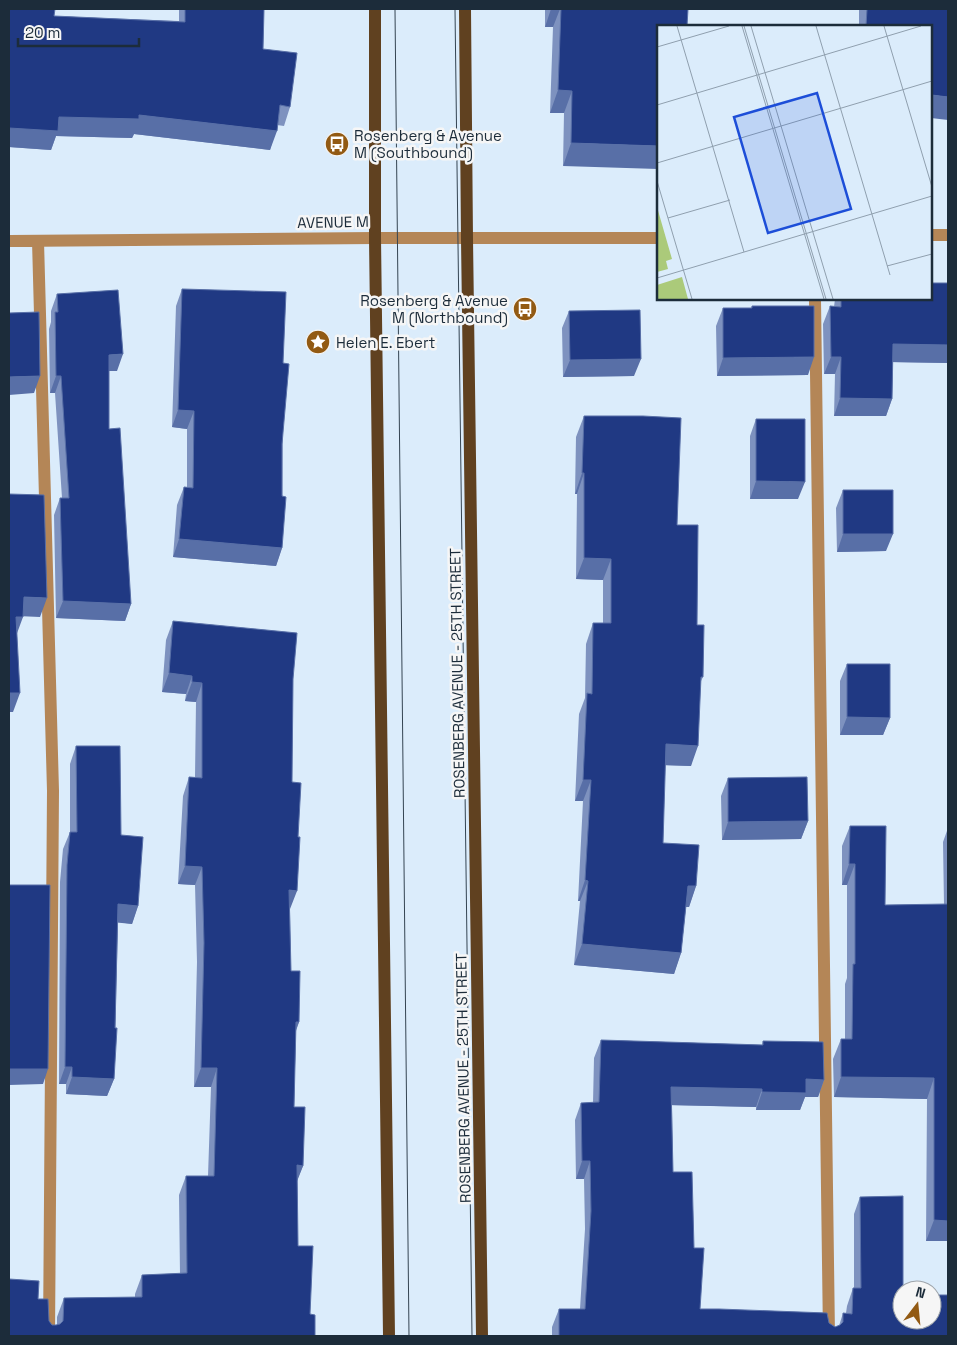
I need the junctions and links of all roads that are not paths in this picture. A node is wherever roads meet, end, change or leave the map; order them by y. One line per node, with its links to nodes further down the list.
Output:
1 (375, 9): 5 (main road)
2 (466, 9): 7 (main road, ROSENBERG AVENUE - 25TH STREET)
3 (932, 235): 4 (street)
4 (948, 235)
5 (375, 238): 7 (street, AVENUE M); 8 (street, AVENUE M); 12 (main road)
6 (657, 238): 7 (street, AVENUE M)
7 (467, 239): 13 (main road, ROSENBERG AVENUE - 25TH STREET)
8 (38, 240): 9 (street, AVENUE M); 11 (street)
9 (9, 241)
10 (815, 300): 14 (street)
11 (49, 1336)
12 (389, 1336)
13 (482, 1336)
14 (829, 1336)

